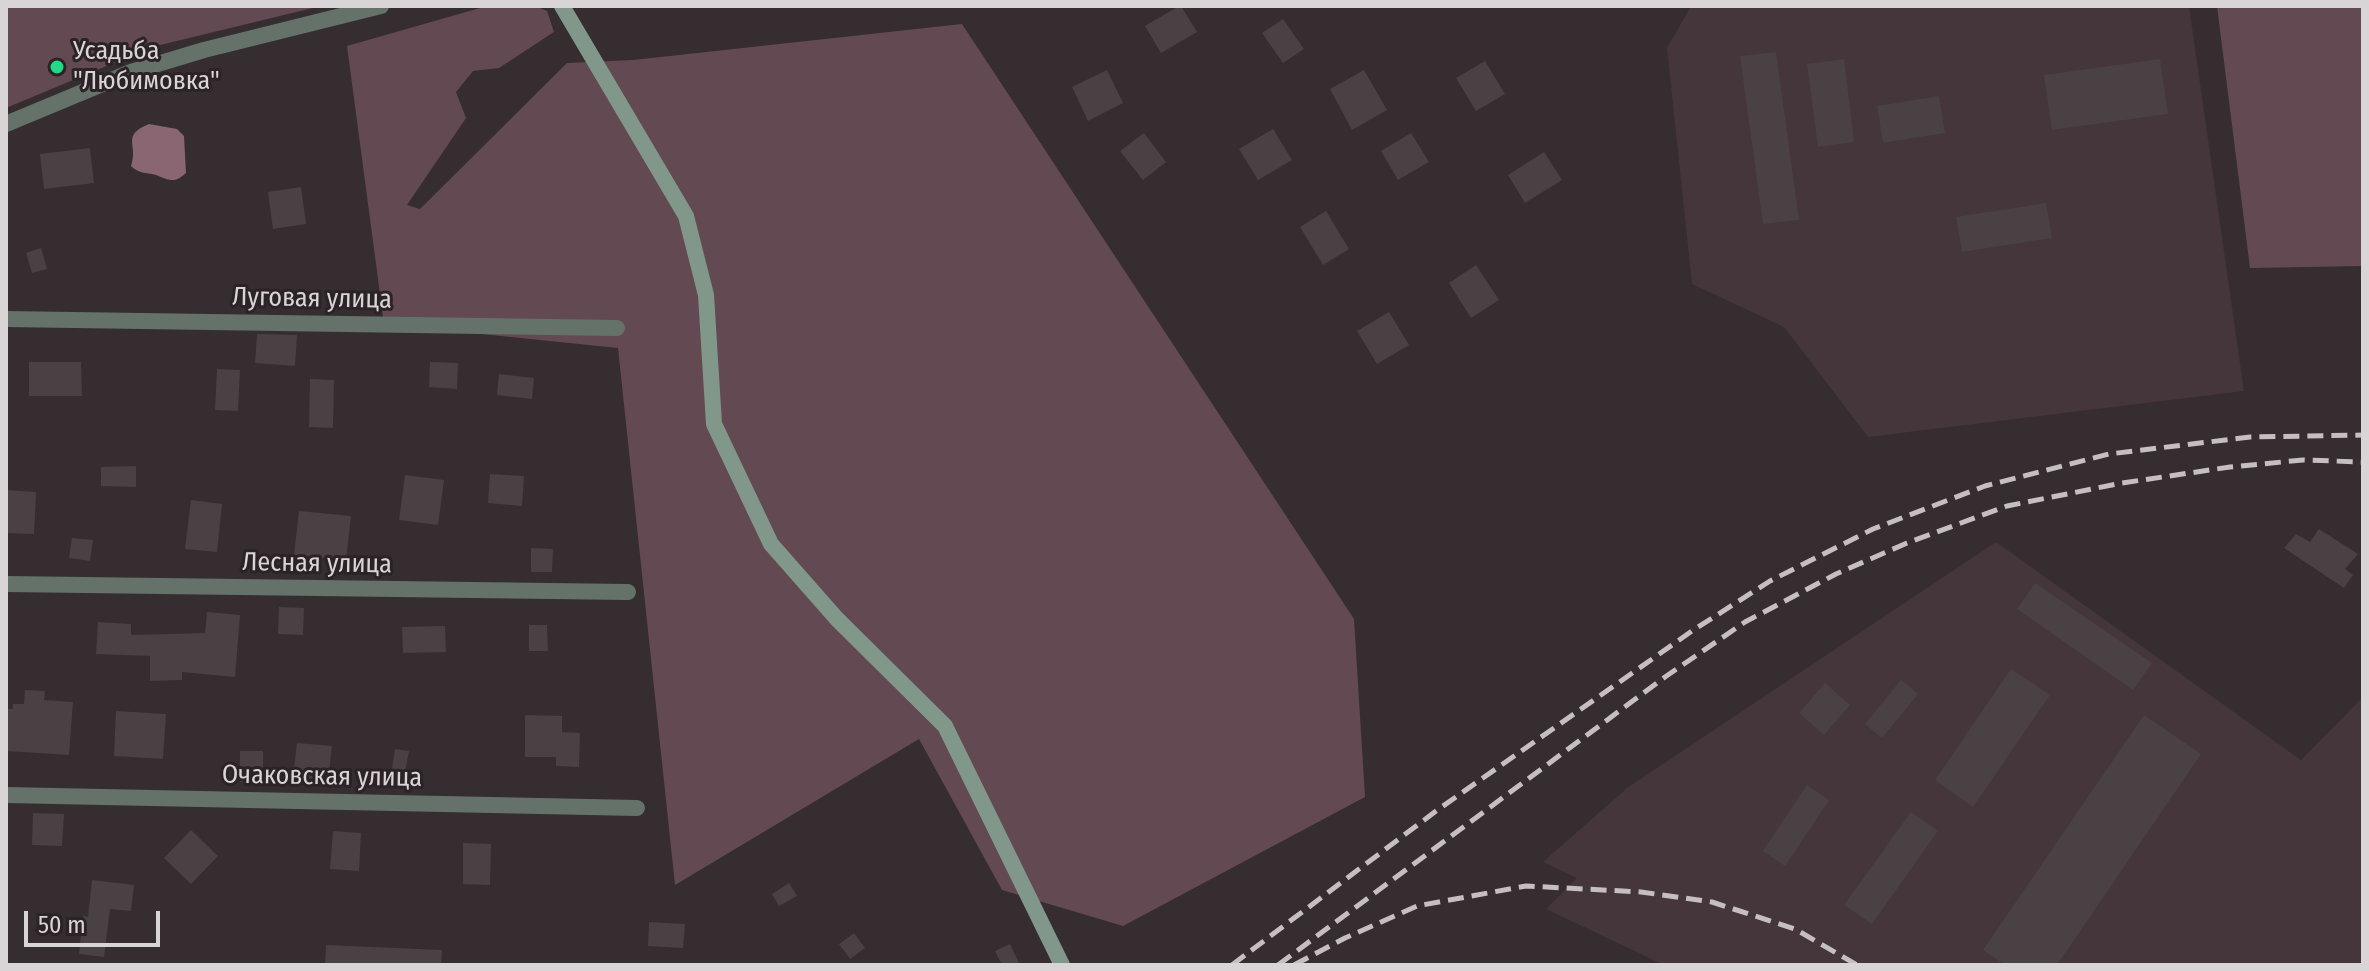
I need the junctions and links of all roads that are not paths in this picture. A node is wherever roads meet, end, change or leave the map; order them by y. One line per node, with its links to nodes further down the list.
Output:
1 (381, 6): 3 (street)
2 (562, 6): 10 (main road)
3 (6, 124)
4 (6, 319): 5 (street, Луговая улица)
5 (617, 328)
6 (6, 584): 7 (street, Лесная улица)
7 (628, 592)
8 (6, 795): 9 (street, Очаковская улица)
9 (637, 808)
10 (1062, 965)

